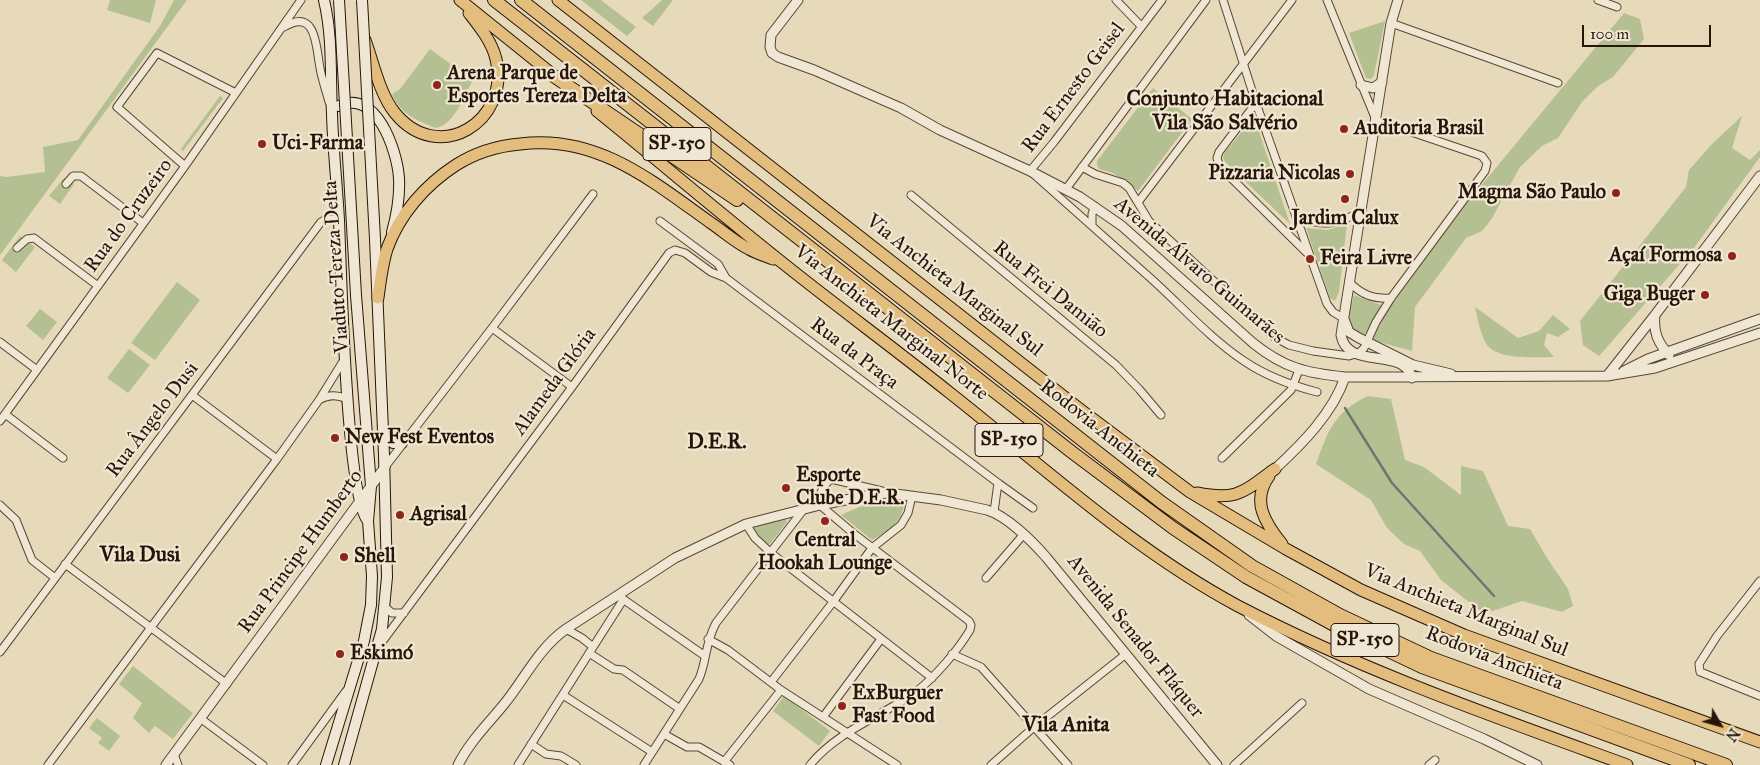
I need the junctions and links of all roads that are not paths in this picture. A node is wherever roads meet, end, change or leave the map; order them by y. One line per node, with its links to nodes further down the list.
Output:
1 (301, 0): 21 (street, Rua do Cruzeiro)
2 (324, 0): 30 (main road)
3 (339, 0): 93 (main road, Viaduto Tereza Delta, bridge)
4 (362, 0): 22 (main road, Viaduto Tereza Delta, bridge)
5 (460, 0): 22 (highway, bridge); 24 (highway, Via Anchieta Marginal Norte / SP-150)
6 (494, 0): 55 (highway, Rodovia Anchieta / SP-150)
7 (521, 0): 168 (highway, Rodovia Anchieta / SP-150)
8 (558, 0): 94 (highway, Via Anchieta Marginal Sul / SP-150)
9 (798, 0): 34 (street, Avenida Álvaro Guimarães)
10 (1116, 0): 20 (street)
11 (1162, 0): 20 (street, Rua Ernesto Geisel)
12 (1206, 0): 33 (street)
13 (1223, 0): 23 (street)
14 (1292, 0): 23 (street)
15 (1327, 0): 27 (street)
16 (1398, 0): 19 (street)
17 (1598, 0): 18 (street)
18 (1618, 7)
19 (1391, 23): 25 (street); 26 (street)
20 (1142, 26): 34 (street, Rua Ernesto Geisel)
21 (282, 29): 28 (street, Rua do Cruzeiro); 30 (street)
22 (364, 37): 56 (main road, Viaduto Tereza Delta, bridge)
23 (1244, 62): 29 (street); 40 (street)
24 (555, 77): 51 (highway, Via Anchieta Marginal Norte / SP-150); 55 (highway)
25 (1382, 82): 27 (street); 31 (street)
26 (1558, 83)
27 (1361, 85): 31 (street)
28 (236, 93): 32 (street, Rua do Cruzeiro); 32 (street)
29 (1256, 103): 43 (street); 50 (street)
30 (332, 114): 44 (main road); 48 (main road)
31 (1376, 120): 42 (street); 57 (street)
32 (185, 166): 46 (street, Rua do Cruzeiro)
33 (1082, 167): 37 (street); 40 (street, Avenida Álvaro Guimarães)
34 (1030, 171): 37 (street, Avenida Álvaro Guimarães); 47 (street, Avenida Álvaro Guimarães)
35 (1760, 176): 58 (street)
36 (66, 184): 46 (street)
37 (1066, 189): 41 (street, Avenida Álvaro Guimarães)
38 (593, 194): 61 (street, Rua Principe Humberto)
39 (911, 195): 83 (street, Rua Frei Damião)
40 (1139, 201): 66 (street, Avenida Álvaro Guimarães)
41 (1095, 206): 47 (street); 70 (street, Avenida Álvaro Guimarães)
42 (1361, 211): 43 (street); 53 (street)
43 (1296, 217): 50 (street)
44 (338, 219): 67 (main road); 79 (street, Rua Ângelo Dusi)
45 (660, 221): 52 (street, Rua da Praça)
46 (143, 224): 54 (street, Rua do Cruzeiro)
47 (1092, 225): 76 (street, Avenida Álvaro Guimarães)
48 (390, 242): 51 (highway); 56 (highway)
49 (17, 248): 54 (street)
50 (1309, 255): 59 (street)
51 (785, 265): 115 (highway, Via Anchieta Marginal Norte / SP-150)
52 (726, 278): 77 (street, Alameda Glória); 92 (street, Rua da Praça)
53 (1349, 282): 57 (street); 59 (street)
54 (98, 286): 69 (street, Rua do Cruzeiro)
55 (861, 286): 167 (highway, Rodovia Anchieta / SP-150)
56 (378, 298): 85 (main road, Viaduto Tereza Delta)
57 (1391, 298): 64 (street)
58 (1655, 315): 65 (street); 72 (street)
59 (1343, 318): 64 (street); 66 (street)
60 (1760, 319): 65 (street, Avenida Álvaro Guimarães)
61 (492, 328): 77 (street); 86 (street, Rua Principe Humberto)
62 (1760, 333): 68 (street, Avenida Álvaro Guimarães)
63 (0, 342): 69 (street)
64 (1367, 342): 66 (street); 75 (street)
65 (1666, 352): 68 (street); 71 (street, Avenida Álvaro Guimarães)
66 (1358, 354): 74 (street, Avenida Álvaro Guimarães)
67 (345, 358): 80 (main road); 81 (street)
68 (1672, 363): 71 (street, Avenida Álvaro Guimarães)
69 (37, 370): 82 (street, Rua do Cruzeiro)
70 (1300, 370): 73 (street, Avenida Álvaro Guimarães); 76 (street)
71 (1620, 374): 72 (street, Avenida Álvaro Guimarães)
72 (1607, 376): 75 (street, Avenida Álvaro Guimarães)
73 (1345, 377): 74 (street, Avenida Álvaro Guimarães); 91 (street)
74 (1412, 378): 75 (street, Avenida Álvaro Guimarães)
75 (1468, 378)
76 (1294, 386): 78 (street, Avenida Álvaro Guimarães); 88 (street)
77 (572, 387): 117 (street, Alameda Glória)
78 (1317, 392)
79 (192, 395): 89 (street); 109 (street, Rua Ângelo Dusi)
80 (348, 399): 81 (street); 97 (main road)
81 (319, 400): 89 (street)
82 (5, 414): 84 (street, Rua do Cruzeiro); 87 (street)
83 (1161, 415)
84 (0, 421)
85 (383, 436): 86 (main road); 90 (main road, Viaduto Tereza Delta)
86 (402, 443): 90 (street, Rua Principe Humberto)
87 (63, 458)
88 (1222, 458)
89 (276, 459): 118 (street)
90 (385, 467): 93 (street, Rua Principe Humberto); 116 (main road, Viaduto Tereza Delta)
91 (1275, 470): 94 (highway); 107 (highway)
92 (998, 484): 100 (street, Rua da Praça); 102 (street)
93 (371, 486): 97 (street, Rua Principe Humberto); 103 (main road, Viaduto Tereza Delta)
94 (1189, 490): 107 (highway, Via Anchieta Marginal Sul / SP-150)
95 (888, 493): 96 (street); 98 (street); 98 (street)
96 (912, 496): 102 (street); 106 (street)
97 (360, 502): 103 (main road); 131 (street, Rua Principe Humberto)
98 (820, 505): 101 (street); 106 (street)
99 (0, 506): 110 (street)
100 (1033, 508)
101 (804, 509): 104 (street); 108 (street)
102 (994, 512): 105 (street, Avenida Senador Fláquer)
103 (368, 521): 129 (main road)
104 (746, 524): 108 (street); 113 (street)
105 (1024, 534): 111 (street); 126 (street, Avenida Senador Fláquer)
106 (872, 548): 114 (street); 125 (street)
107 (1286, 549): 142 (highway, Via Anchieta Marginal Sul / SP-150)
108 (771, 553): 114 (street); 120 (street)
109 (66, 564): 110 (street, Rua Ângelo Dusi); 118 (street)
110 (55, 578): 124 (street, Rua Ângelo Dusi)
111 (986, 578)
112 (1760, 581): 134 (street)
113 (620, 597): 119 (street); 123 (street); 127 (street)
114 (833, 602): 121 (street); 130 (street)
115 (1238, 605): 165 (street); 166 (highway, Via Anchieta Marginal Norte / SP-150)
116 (385, 607): 117 (street); 122 (main road, Viaduto Tereza Delta)
117 (404, 613): 122 (street, Alameda Glória)
118 (151, 627): 131 (street); 148 (street)
119 (566, 629): 123 (street); 155 (street)
120 (708, 639): 127 (street); 130 (street)
121 (881, 639): 128 (street); 137 (street)
122 (377, 649): 154 (main road, Viaduto Tereza Delta)
123 (591, 650): 133 (street); 136 (street)
124 (0, 652)
125 (952, 654): 128 (street); 139 (street)
126 (1126, 654): 139 (street); 163 (street, Avenida Senador Fláquer)
127 (705, 656): 136 (street)
128 (932, 678): 140 (street)
129 (353, 680): 152 (street); 153 (main road)
130 (771, 682): 132 (street)
131 (227, 684): 138 (street, Rua Principe Humberto)
132 (781, 690): 137 (street); 147 (street)
133 (563, 695): 143 (street); 144 (street)
134 (1760, 696)
135 (1302, 703): 164 (street)
136 (680, 708): 141 (street)
137 (822, 716): 140 (street)
138 (200, 718): 145 (street, Rua Principe Humberto); 151 (street)
139 (1034, 727): 161 (street); 162 (street)
140 (849, 733): 146 (street); 159 (street)
141 (664, 734): 144 (street); 147 (street)
142 (1760, 742)
143 (531, 744): 156 (street); 157 (street)
144 (652, 752): 158 (street)
145 (174, 754): 149 (street, Rua Principe Humberto); 150 (street)
146 (887, 762): 160 (street)
147 (727, 763)
148 (48, 765)
149 (166, 765)
150 (178, 765)
151 (263, 765)
152 (292, 765)
153 (326, 765)
154 (344, 765)
155 (458, 765)
156 (518, 765)
157 (576, 765)
158 (644, 765)
159 (810, 765)
160 (897, 765)
161 (991, 765)
162 (1068, 765)
163 (1217, 765)
164 (1234, 765)
165 (1537, 765)
166 (1627, 765)
167 (1689, 765)
168 (1726, 765)

